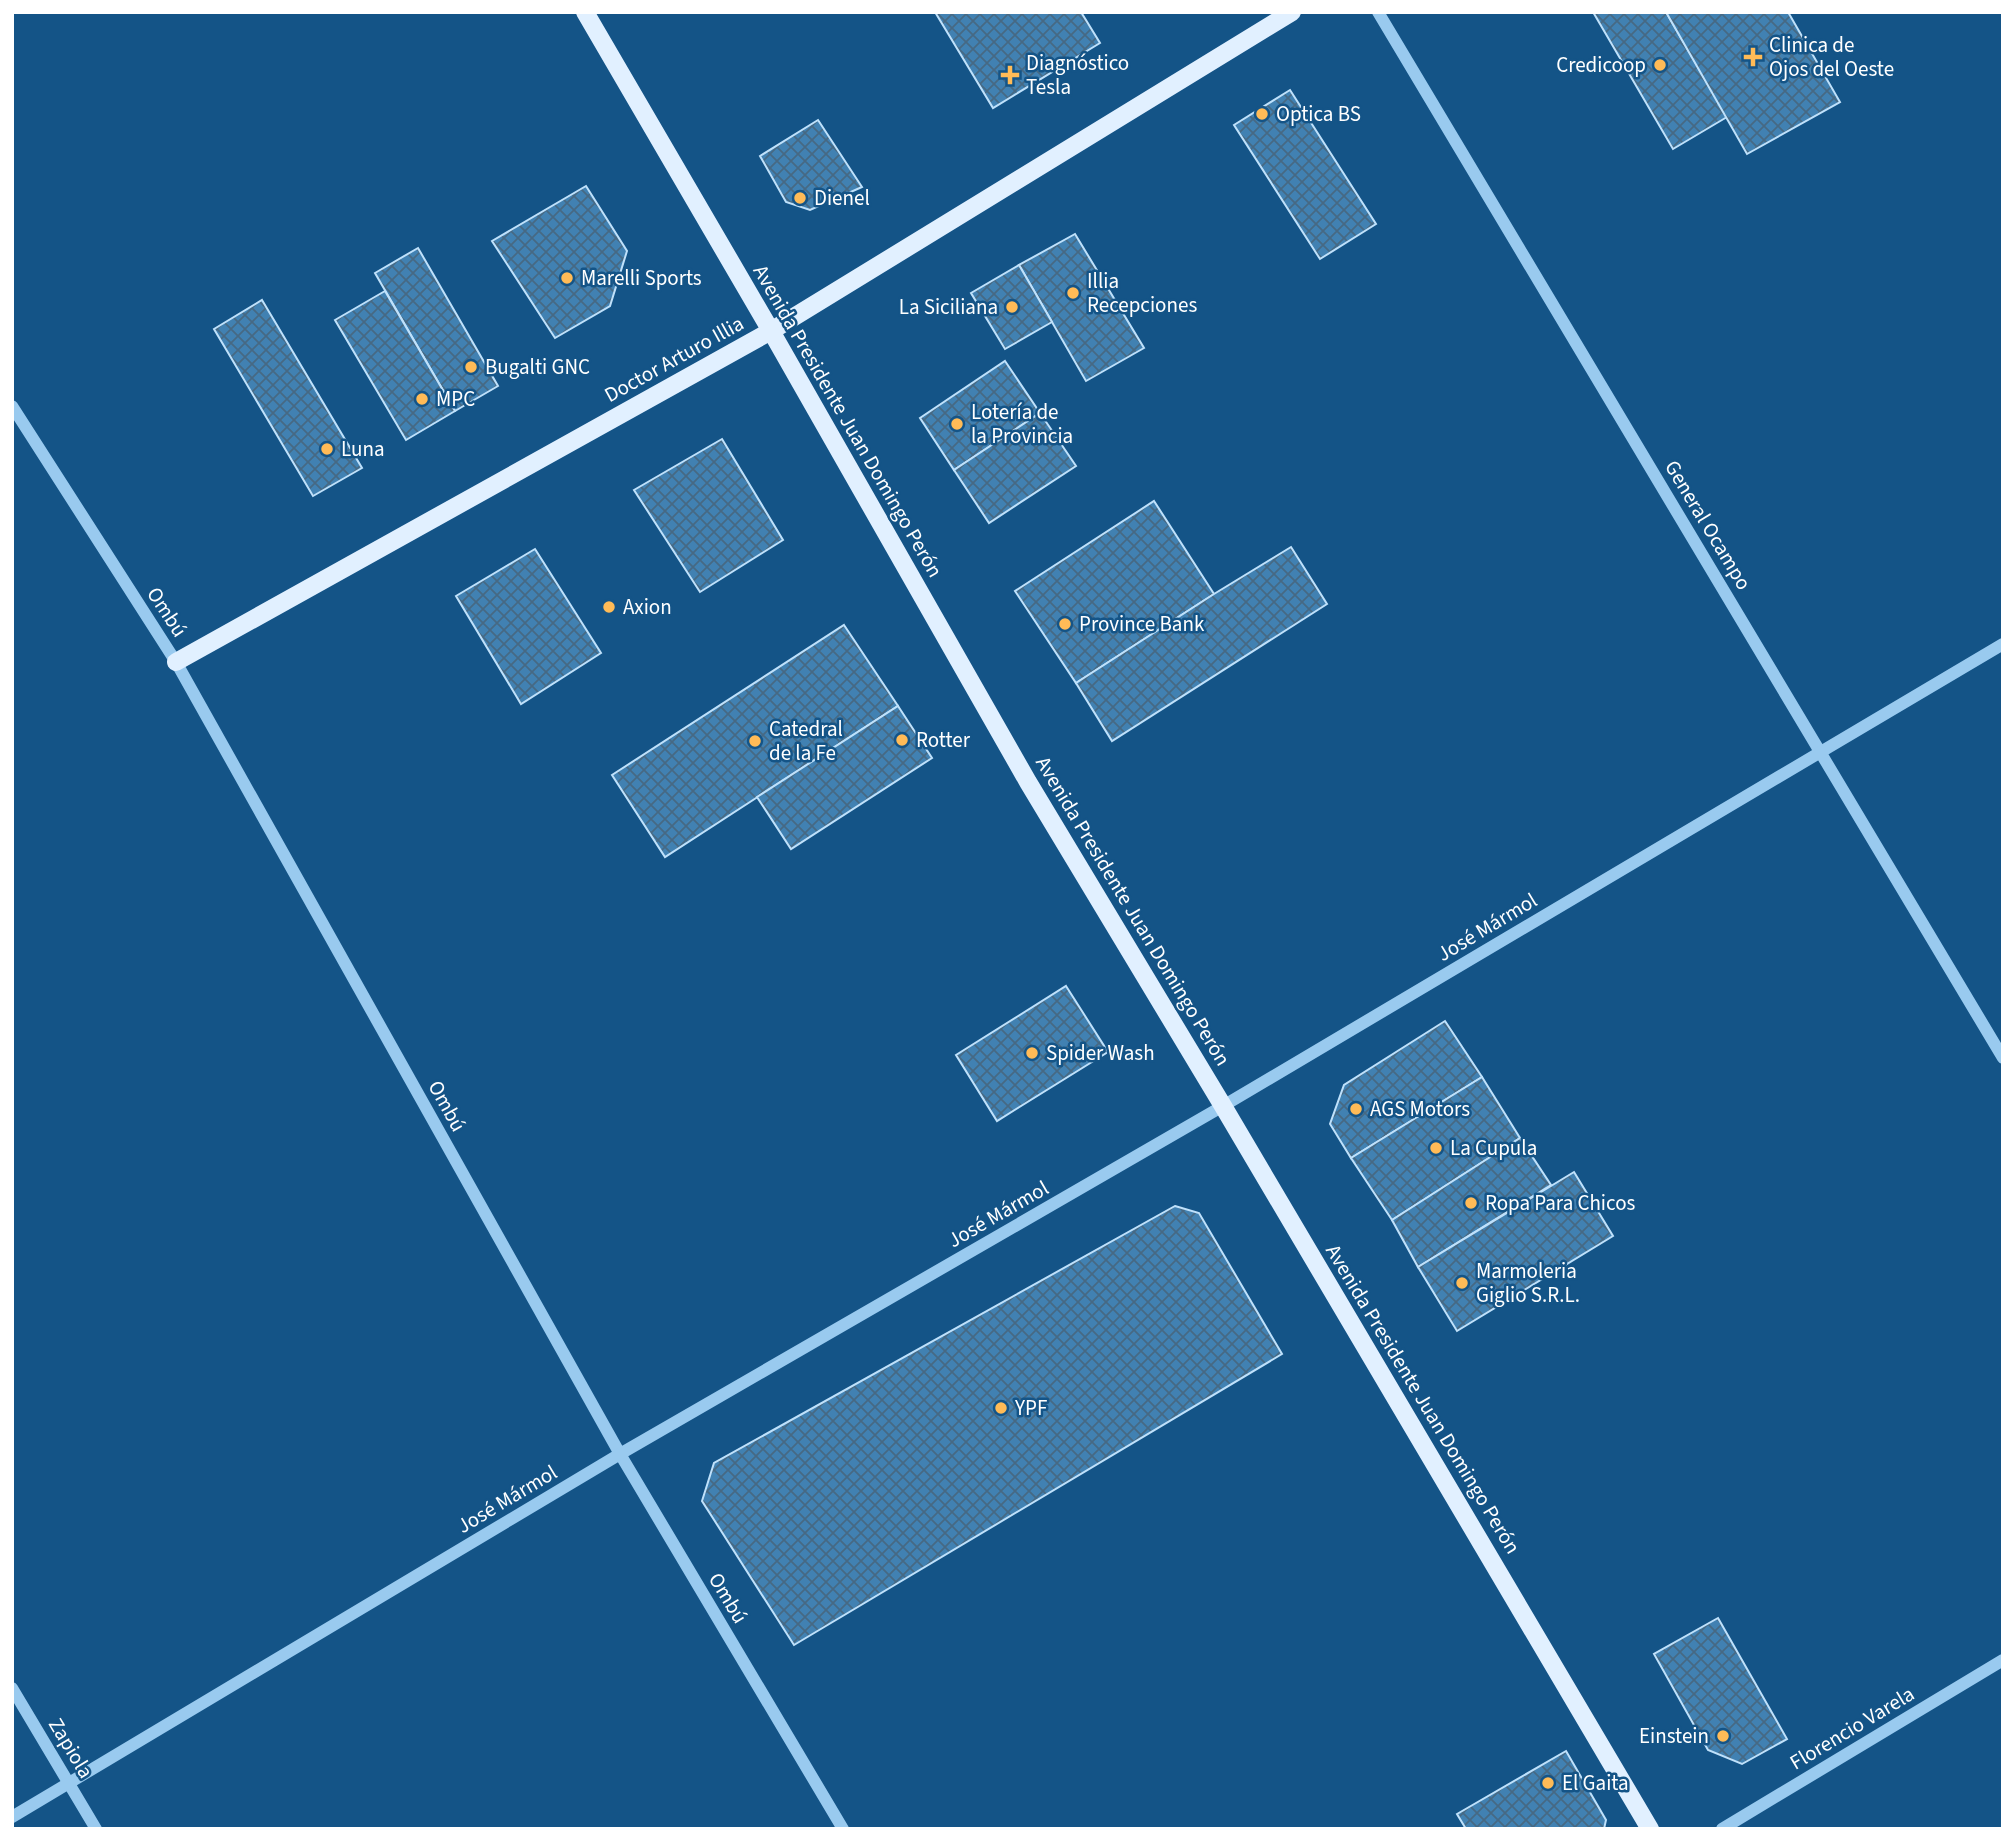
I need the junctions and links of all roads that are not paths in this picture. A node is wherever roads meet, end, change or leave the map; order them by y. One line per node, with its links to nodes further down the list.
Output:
1 (584, 12): 4 (main road, Avenida Presidente Juan Domingo Perón)
2 (1292, 12): 4 (main road, Doctor Arturo Illia)
3 (1378, 12): 8 (street, General Ocampo)
4 (771, 331): 7 (main road, Doctor Arturo Illia); 10 (main road, Avenida Presidente Juan Domingo Perón)
5 (12, 406): 7 (street, Ombú)
6 (2003, 644): 8 (street, José Mármol)
7 (176, 662): 11 (street, Ombú)
8 (1821, 751): 9 (street, General Ocampo); 10 (street, José Mármol)
9 (2003, 1058)
10 (1223, 1106): 11 (street, José Mármol); 18 (main road, Avenida Presidente Juan Domingo Perón)
11 (620, 1454): 14 (street, José Mármol); 17 (street, Ombú)
12 (2003, 1660): 19 (street, Florencio Varela)
13 (12, 1688): 14 (street, Zapiola)
14 (69, 1783): 15 (street, José Mármol); 16 (street, Zapiola)
15 (12, 1817)
16 (96, 1829)
17 (843, 1829)
18 (1650, 1829)
19 (1722, 1829)

